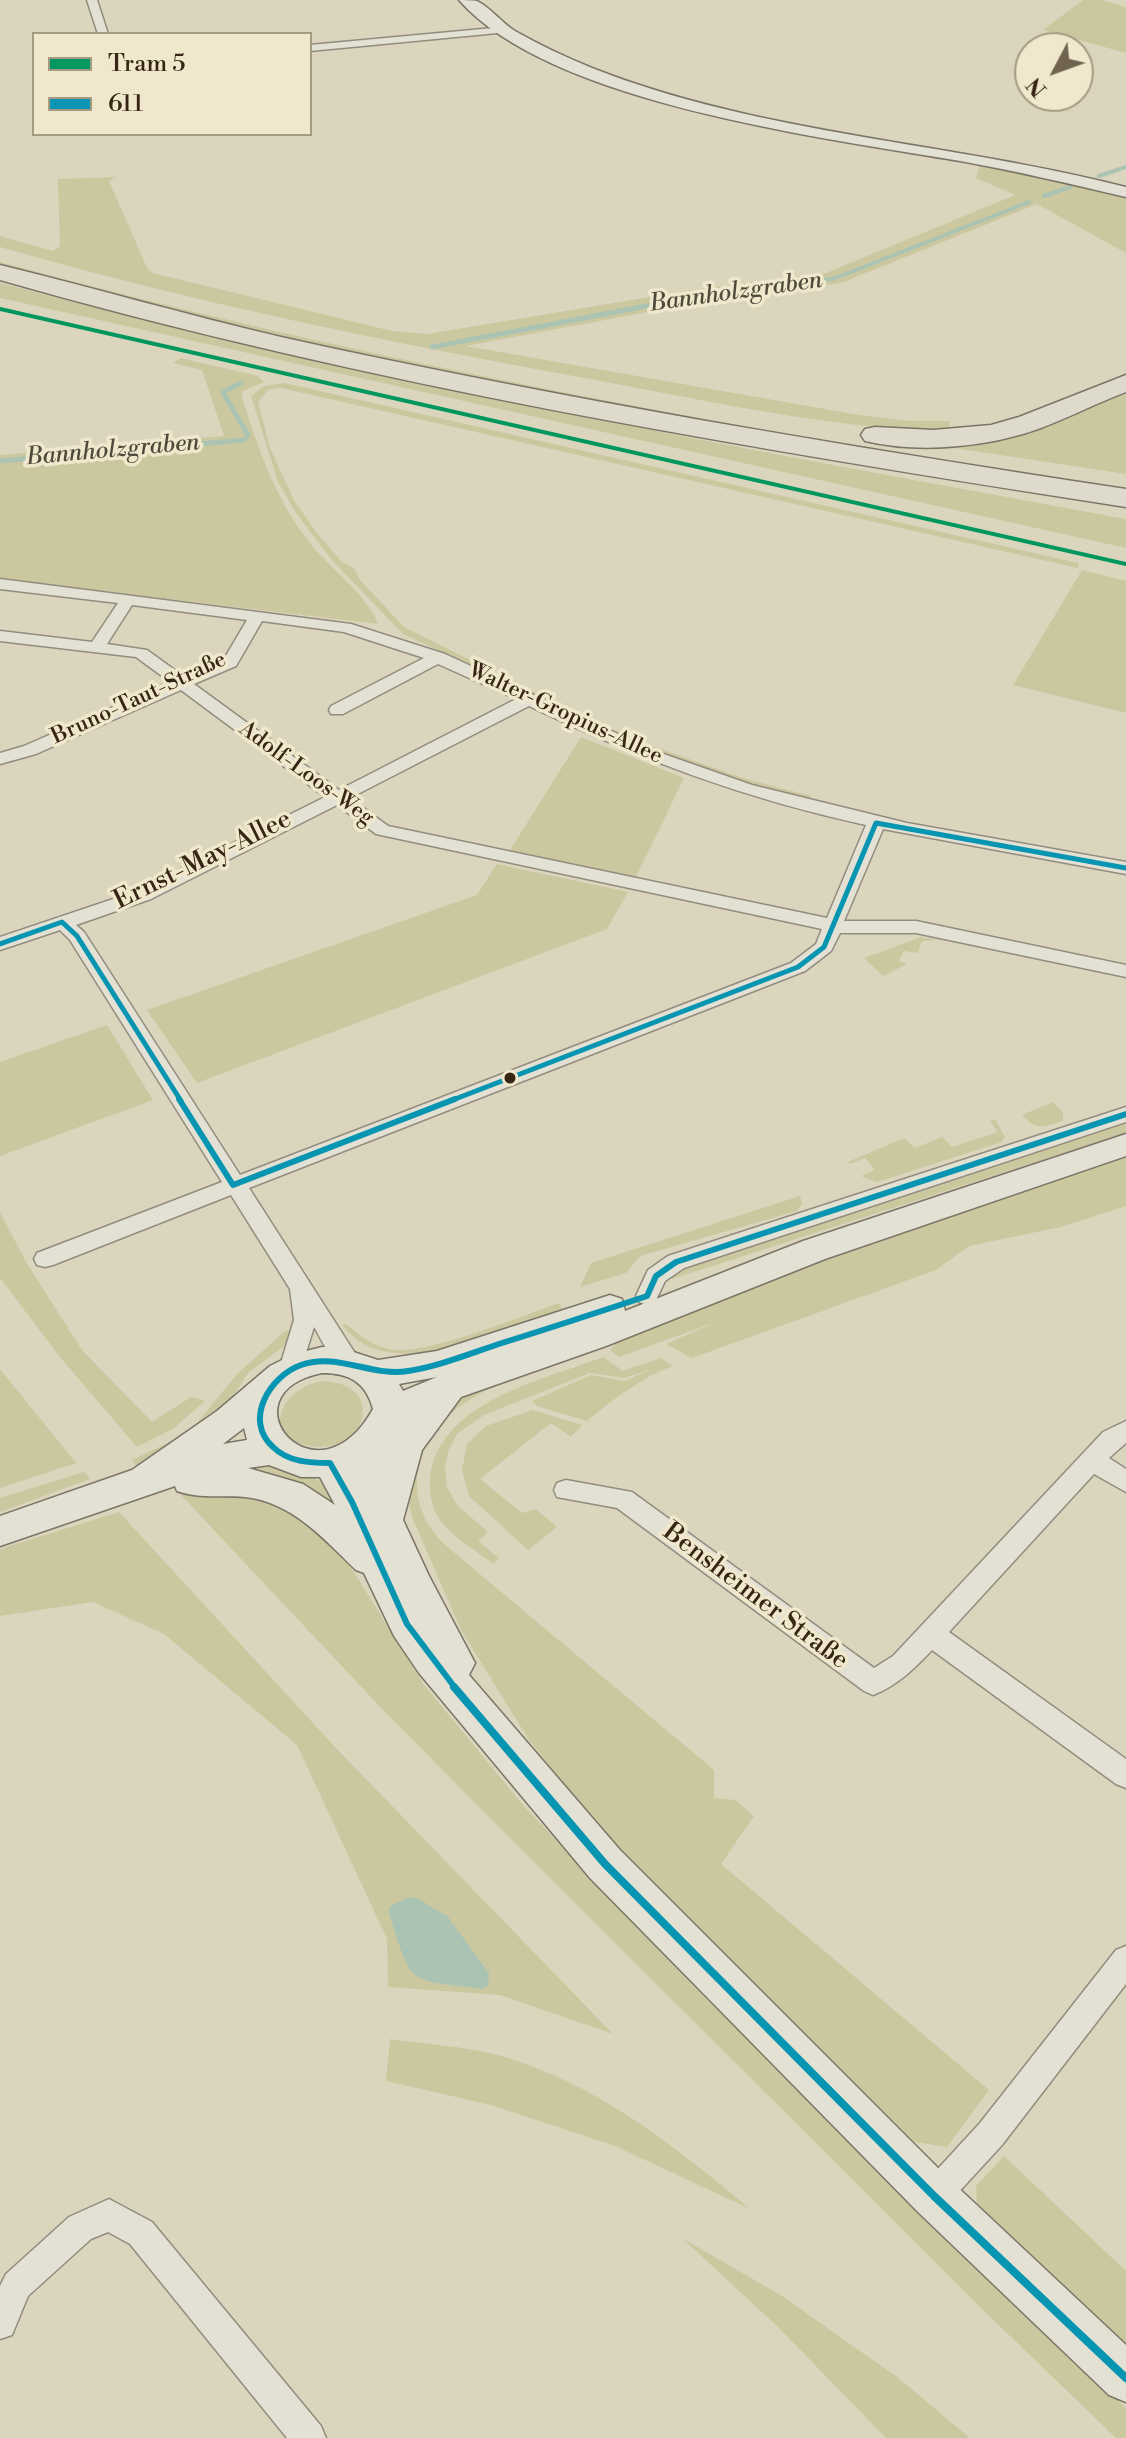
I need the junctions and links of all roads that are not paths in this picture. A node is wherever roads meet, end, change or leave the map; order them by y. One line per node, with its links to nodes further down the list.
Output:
1 (92, 0): 4 (street)
2 (466, 0): 3 (main road)
3 (504, 30): 5 (street); 6 (main road)
4 (102, 32)
5 (312, 48)
6 (1126, 192)
7 (0, 257): 10 (highway)
8 (0, 272): 10 (highway)
9 (1126, 383): 10 (highway)
10 (785, 435): 11 (highway); 12 (highway); 13 (highway)
11 (1126, 482)
12 (1126, 498)
13 (1126, 514)
14 (0, 584): 15 (street, Walter-Gropius-Allee)
15 (128, 600): 16 (street, Walter-Gropius-Allee); 18 (street)
16 (257, 616): 19 (street, Walter-Gropius-Allee); 20 (street, Bruno-Taut-Straße)
17 (0, 636): 18 (street, Adolf-Loos-Weg)
18 (96, 648): 20 (street, Adolf-Loos-Weg)
19 (439, 657): 21 (street, Walter-Gropius-Allee); 22 (street)
20 (181, 683): 23 (street, Bruno-Taut-Straße); 24 (street, Adolf-Loos-Weg)
21 (528, 699): 24 (street, Ernst-May-Allee); 25 (street, Walter-Gropius-Allee)
22 (337, 710)
23 (0, 759)
24 (335, 796): 27 (street, Ernst-May-Allee); 28 (street, Adolf-Loos-Weg)
25 (876, 823): 26 (street, Walter-Gropius-Allee); 28 (street)
26 (1126, 868)
27 (62, 922): 29 (street, Ernst-May-Allee); 33 (street)
28 (834, 925): 30 (street, Adolf-Loos-Weg); 33 (street)
29 (0, 944)
30 (1126, 971)
31 (1126, 1114): 37 (street)
32 (1126, 1145): 34 (main road)
33 (233, 1185): 35 (street); 36 (street)
34 (814, 1250): 37 (main road); 40 (main road)
35 (45, 1259)
36 (301, 1289): 38 (street); 39 (street)
37 (647, 1296): 38 (main road)
38 (361, 1368): 39 (main road); 41 (main road)
39 (281, 1377): 43 (main road); 47 (main road)
40 (454, 1385): 41 (main road); 50 (main road)
41 (391, 1410): 44 (main road)
42 (1126, 1431): 45 (street, Bensheimer Straße)
43 (272, 1450): 46 (main road); 47 (main road)
44 (364, 1451): 46 (main road); 50 (main road)
45 (1092, 1460): 48 (street); 53 (street, Bensheimer Straße)
46 (330, 1463): 52 (main road)
47 (142, 1482): 51 (main road); 52 (main road)
48 (1126, 1482)
49 (566, 1490): 53 (street, Bensheimer Straße)
50 (386, 1519): 54 (main road)
51 (0, 1531)
52 (380, 1569): 54 (main road)
53 (931, 1634): 55 (street)
54 (500, 1743): 57 (main road)
55 (1126, 1775)
56 (1126, 1960): 57 (street)
57 (934, 2196): 59 (main road)
58 (0, 2323): 60 (street)
59 (1126, 2378)
60 (309, 2438)

